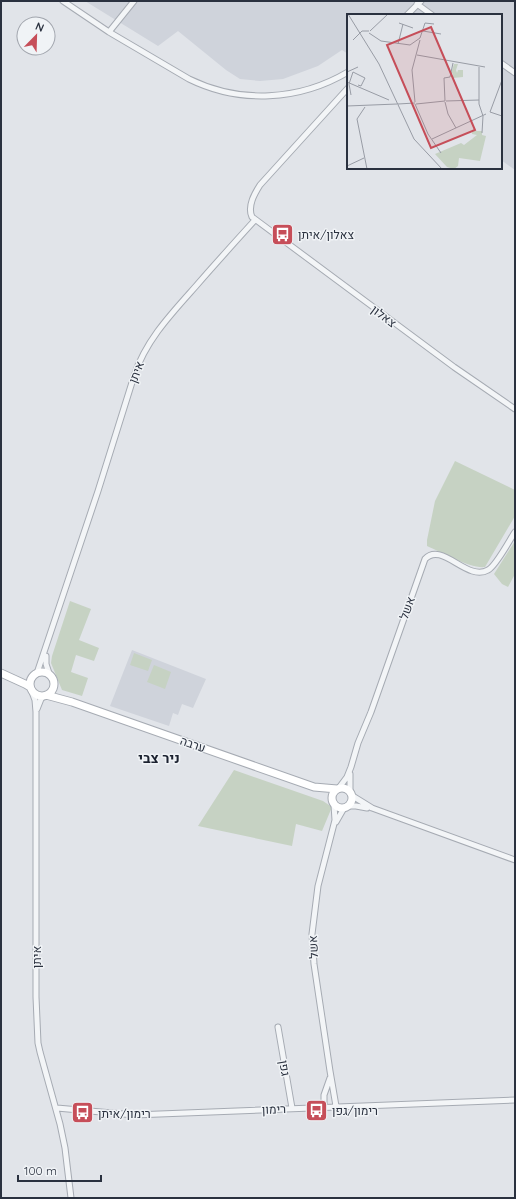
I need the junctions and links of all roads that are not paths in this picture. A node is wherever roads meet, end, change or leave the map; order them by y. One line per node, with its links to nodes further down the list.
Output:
1 (63, 1): 6 (street)
2 (134, 1): 6 (street)
3 (419, 3): 4 (street); 5 (street)
4 (407, 14)
5 (431, 14)
6 (109, 32): 8 (street)
7 (502, 64): 9 (street)
8 (347, 72)
9 (515, 73)
10 (347, 89): 11 (street)
11 (255, 220): 12 (street, צאלון); 14 (street, איתן)
12 (515, 409)
13 (515, 532): 24 (street, אשל)
14 (46, 651): 16 (street, איתן); 18 (street, איתן)
15 (1, 674): 17 (street)
16 (36, 674): 17 (street); 18 (street); 20 (street)
17 (10, 676): 20 (street)
18 (50, 676): 19 (street)
19 (53, 683): 21 (street); 22 (street, ערבה)
20 (31, 689): 21 (street); 23 (street, איתן)
21 (45, 695): 22 (street, ערבה); 23 (street, איתן)
22 (72, 702): 25 (street, ערבה)
23 (36, 712): 38 (street, איתן)
24 (351, 766): 26 (street, אשל); 27 (street, אשל)
25 (314, 787): 26 (street, ערבה); 28 (street, ערבה)
26 (338, 789): 27 (street); 28 (street)
27 (351, 794): 29 (street); 30 (street)
28 (333, 803): 29 (street); 31 (street, אשל)
29 (346, 807): 30 (street); 31 (street, אשל)
30 (372, 808): 32 (street)
31 (335, 825): 34 (street, אשל)
32 (515, 860)
33 (278, 1027): 39 (street, גפן)
34 (330, 1071): 36 (street, אשל); 37 (street, אשל)
35 (515, 1100): 36 (street, רימון)
36 (336, 1106): 37 (street, רימון)
37 (324, 1107): 39 (street, רימון)
38 (57, 1108): 39 (street, רימון); 40 (street, איתן)
39 (292, 1108)
40 (71, 1198)

